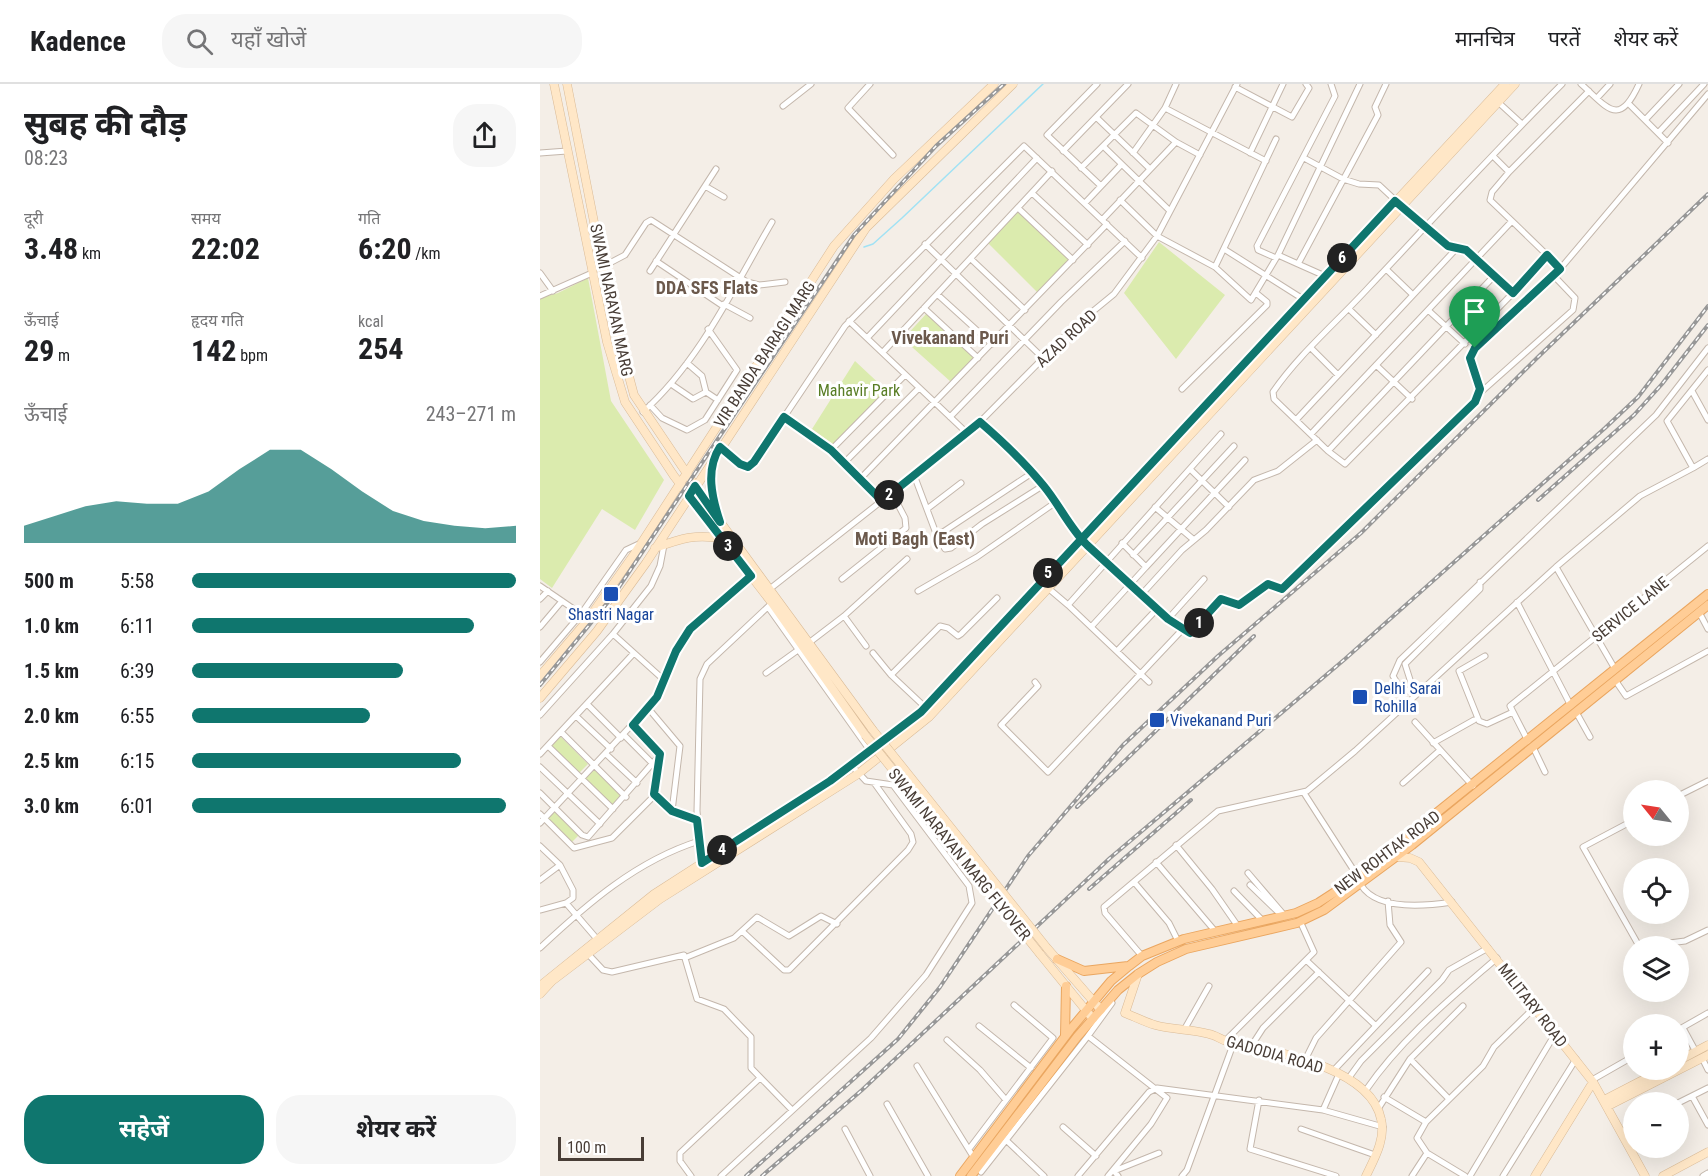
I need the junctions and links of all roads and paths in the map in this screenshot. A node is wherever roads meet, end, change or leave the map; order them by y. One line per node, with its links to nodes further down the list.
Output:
1 (554, 84): 43 (main road, SWAMI NARAYAN MARG)
2 (567, 84): 92 (main road, SWAMI NARAYAN MARG)
3 (811, 84): 30 (street)
4 (870, 84): 48 (street)
5 (994, 84): 169 (main road, VIR BANDA BAIRAGI MARG)
6 (1013, 84): 160 (main road, VIR BANDA BAIRAGI MARG)
7 (1097, 84): 44 (street)
8 (1128, 84): 32 (street)
9 (1176, 84): 31 (street)
10 (1283, 84): 29 (street)
11 (1306, 84): 29 (street)
12 (1331, 84): 52 (street)
13 (1360, 84): 57 (street)
14 (1386, 84): 61 (street)
15 (1505, 84): 69 (main road)
16 (1515, 84): 27 (main road)
17 (1562, 84): 34 (street)
18 (1581, 84): 24 (street)
19 (1610, 84): 26 (street)
20 (1639, 84): 28 (street)
21 (1679, 84): 33 (street)
22 (1704, 84): 37 (street)
23 (1236, 86): 29 (street); 36 (street, AZAD ROAD)
24 (1589, 91): 26 (street); 60 (street)
25 (1708, 94): 41 (street)
26 (1597, 98): 28 (street)
27 (1498, 102): 34 (street); 69 (main road)
28 (1629, 104): 33 (street)
29 (1272, 105): 47 (street)
30 (783, 106)
31 (1165, 108): 35 (street); 36 (street)
32 (1096, 117): 38 (street); 44 (street)
33 (1645, 120): 37 (street)
34 (1522, 124): 50 (street)
35 (1154, 125): 38 (street); 40 (street); 46 (street)
36 (1211, 133): 47 (street); 49 (street, AZAD ROAD)
37 (1658, 133): 41 (street)
38 (1114, 135): 42 (street); 46 (street)
39 (1276, 140): 53 (street)
40 (1176, 142): 49 (street); 56 (street)
41 (1668, 143): 95 (street)
42 (1103, 147): 54 (street); 55 (street)
43 (567, 150): 45 (street); 98 (main road, SWAMI NARAYAN MARG)
44 (1063, 151): 55 (street)
45 (540, 153)
46 (1133, 153): 56 (street)
47 (1250, 153): 53 (street)
48 (892, 155)
49 (1200, 155): 71 (street, AZAD ROAD)
50 (1493, 156): 60 (street); 75 (street)
51 (1037, 158): 59 (street); 79 (street); 87 (street)
52 (1304, 158): 57 (street); 84 (street)
53 (1266, 160): 82 (street)
54 (1121, 165): 62 (street); 64 (street)
55 (1081, 168): 64 (street)
56 (1149, 168): 62 (street)
57 (1321, 168): 61 (street); 84 (street)
58 (716, 169): 63 (street)
59 (1052, 171): 65 (street); 68 (street)
60 (1509, 172): 72 (street)
61 (1343, 179): 69 (street); 91 (street)
62 (1138, 182): 67 (street); 71 (street)
63 (705, 186): 66 (street); 76 (street)
64 (1101, 186): 68 (street)
65 (1032, 193): 70 (street); 80 (street)
66 (724, 197)
67 (1120, 200): 74 (street); 77 (street)
68 (1085, 203): 74 (street)
69 (1398, 204): 75 (street); 101 (main road); 191 (main road)
70 (1018, 208): 86 (street); 88 (street)
71 (1170, 211): 77 (street, AZAD ROAD)
72 (1512, 220): 83 (street); 89 (street)
73 (772, 222): 104 (street)
74 (1105, 222): 78 (street); 80 (street)
75 (1425, 228): 81 (street); 94 (street)
76 (674, 235): 90 (street); 92 (street); 104 (street)
77 (1157, 236): 85 (street, AZAD ROAD); 93 (street)
78 (1125, 241): 85 (street); 125 (street)
79 (924, 244): 87 (street); 119 (street)
80 (1088, 244): 88 (street)
81 (1457, 248): 89 (street); 110 (street)
82 (1224, 249): 93 (street); 100 (street)
83 (1547, 255): 95 (street); 108 (street)
84 (1277, 256): 91 (street); 100 (street)
85 (1142, 258): 132 (street, AZAD ROAD)
86 (971, 259): 99 (street); 116 (street)
87 (940, 260): 99 (street); 124 (street)
88 (1073, 260): 116 (street)
89 (1475, 260): 102 (street); 117 (street)
90 (656, 261): 96 (street); 113 (street)
91 (1298, 264): 101 (street)
92 (604, 267): 149 (main road, SWAMI NARAYAN MARG)
93 (1215, 267): 107 (street)
94 (1386, 269): 110 (street); 115 (street)
95 (1560, 269): 103 (street)
96 (650, 271)
97 (540, 273): 106 (street)
98 (591, 273): 106 (street); 174 (main road, SWAMI NARAYAN MARG)
99 (956, 275): 109 (street); 120 (street)
100 (1266, 276): 107 (street); 112 (street)
101 (1325, 276): 112 (main road)
102 (1494, 276): 108 (street); 121 (street)
103 (1554, 276): 144 (street); 144 (street)
104 (739, 278): 105 (street); 113 (street)
105 (784, 282)
106 (553, 291): 111 (street)
107 (1256, 293): 141 (street)
108 (1513, 293): 127 (street)
109 (938, 295): 114 (street); 126 (street)
110 (1413, 295): 123 (street)
111 (540, 296)
112 (1303, 299): 191 (main road)
113 (724, 305): 118 (street); 122 (street)
114 (924, 308): 130 (street); 131 (street)
115 (1349, 309): 123 (street); 129 (street)
116 (1025, 310): 120 (street)
117 (1428, 310): 121 (street); 134 (street)
118 (750, 318)
119 (849, 321): 124 (street); 150 (street)
120 (1010, 326): 125 (street); 126 (street)
121 (1446, 327): 127 (street); 138 (street)
122 (708, 329): 133 (street); 146 (street)
123 (1376, 334): 137 (street)
124 (867, 337): 130 (street)
125 (1025, 340): 132 (street); 151 (street)
126 (992, 344): 131 (street)
127 (1465, 344): 145 (street)
128 (1708, 348): 205 (street)
129 (1312, 349): 137 (street); 152 (street)
130 (883, 352): 136 (street)
131 (978, 358): 147 (street)
132 (1043, 358): 154 (street, AZAD ROAD)
133 (687, 363): 139 (street); 143 (street)
134 (1376, 365): 138 (street); 157 (street)
135 (1708, 370): 142 (street)
136 (905, 375): 140 (street); 161 (street)
137 (1338, 375): 152 (street)
138 (1393, 381): 145 (street); 162 (street)
139 (671, 384): 143 (street); 148 (street)
140 (919, 388): 147 (street); 165 (street)
141 (1182, 389)
142 (1692, 391): 153 (street); 166 (street)
143 (706, 392): 146 (street)
144 (1480, 393): 229 (street)
145 (1412, 399): 162 (street)
146 (718, 400): 148 (street)
147 (935, 403): 151 (street); 171 (street)
148 (650, 405): 149 (street)
149 (643, 412): 169 (main road, SWAMI NARAYAN MARG)
150 (784, 417): 160 (street); 161 (street)
151 (950, 417): 155 (street)
152 (1296, 420): 157 (street)
153 (1708, 420)
154 (980, 422): 155 (street, AZAD ROAD); 168 (street)
155 (967, 433): 170 (street, AZAD ROAD)
156 (1221, 434): 167 (street)
157 (1311, 434): 158 (street)
158 (1317, 440): 162 (street); 183 (street)
159 (1234, 446): 172 (street)
160 (718, 450): 176 (main road, VIR BANDA BAIRAGI MARG); 186 (main road)
161 (831, 450): 165 (street)
162 (1328, 451)
163 (1708, 459): 166 (street)
164 (1245, 460): 177 (street)
165 (844, 463): 171 (street)
166 (1693, 468): 201 (street)
167 (1190, 469): 172 (street); 182 (street)
168 (1032, 473): 175 (street); 188 (street)
169 (687, 474): 174 (main road, VIR BANDA BAIRAGI MARG); 176 (main road, SWAMI NARAYAN MARG)
170 (914, 475): 178 (street, AZAD ROAD); 184 (street)
171 (860, 477): 180 (street)
172 (1203, 482): 177 (street); 185 (street)
173 (962, 483): 184 (street)
174 (680, 484): 179 (main road, SWAMI NARAYAN MARG); 192 (main road, VIR BANDA BAIRAGI MARG)
175 (1044, 485): 181 (street); 188 (street)
176 (695, 486): 179 (main road, VIR BANDA BAIRAGI MARG); 186 (main road, SWAMI NARAYAN MARG)
177 (1215, 492): 183 (street); 187 (street)
178 (892, 493): 180 (street, AZAD ROAD); 203 (street)
179 (689, 496): 189 (main road, SWAMI NARAYAN MARG); 196 (main road, VIR BANDA BAIRAGI MARG)
180 (882, 501): 209 (street, AZAD ROAD)
181 (1056, 502): 191 (street); 211 (street)
182 (1155, 507): 185 (street); 193 (street)
183 (1229, 507): 190 (street)
184 (927, 509): 188 (street)
185 (1168, 519): 187 (street); 197 (street)
186 (720, 522): 209 (main road, SWAMI NARAYAN MARG)
187 (1181, 530): 190 (street); 200 (street)
188 (936, 536)
189 (723, 539): 194 (main road); 202 (main road, SWAMI NARAYAN MARG)
190 (1194, 540): 213 (street)
191 (1084, 542): 199 (street); 208 (main road); 254 (main road)
192 (641, 543): 223 (street); 241 (main road, VIR BANDA BAIRAGI MARG)
193 (1122, 543): 197 (street); 199 (street)
194 (664, 545): 196 (main road); 230 (street)
195 (1708, 546): 231 (street, SERVICE LANE)
196 (655, 548): 252 (main road, VIR BANDA BAIRAGI MARG)
197 (1134, 555): 200 (street)
198 (907, 559): 224 (street)
199 (1105, 562): 206 (street); 219 (street)
200 (1146, 567): 206 (street)
201 (1556, 567): 217 (street); 231 (street)
202 (751, 576): 218 (main road, SWAMI NARAYAN MARG); 248 (street)
203 (842, 579)
204 (1204, 579): 225 (street)
205 (1480, 582): 205 (street)
206 (1131, 585): 213 (street); 227 (street)
207 (540, 586): 210 (street)
208 (1047, 587): 219 (street); 281 (main road)
209 (771, 588): 232 (main road, SWAMI NARAYAN MARG)
210 (548, 591): 215 (street); 216 (street)
211 (918, 591)
212 (1708, 594): 242 (main road, NEW ROHTAK ROAD)
213 (1141, 595): 221 (street)
214 (998, 598): 246 (street)
215 (540, 599)
216 (562, 601): 223 (street); 226 (street)
217 (1517, 602): 243 (street); 290 (street)
218 (770, 605): 234 (street); 264 (main road, SWAMI NARAYAN MARG FLYOVER); 298 (street)
219 (1068, 605): 227 (street)
220 (1708, 605): 222 (main road, NEW ROHTAK ROAD)
221 (1158, 609): 225 (street); 235 (street)
222 (1699, 612): 228 (street); 249 (main road, NEW ROHTAK ROAD)
223 (581, 614): 240 (street)
224 (843, 616): 232 (street); 233 (street)
225 (1168, 619): 229 (street)
226 (540, 627)
227 (1091, 627): 235 (street)
228 (1708, 629)
229 (1182, 630): 245 (street)
230 (613, 634): 238 (street); 258 (street)
231 (1596, 637): 242 (street); 243 (street, SERVICE LANE)
232 (810, 642): 264 (main road, SWAMI NARAYAN MARG FLYOVER)
233 (866, 646)
234 (798, 650): 244 (street); 272 (street)
235 (1117, 651): 245 (street)
236 (1708, 651): 249 (street)
237 (873, 653): 246 (street)
238 (634, 654): 248 (street); 253 (street)
239 (1485, 656): 257 (street)
240 (541, 661): 241 (street)
241 (548, 666): 247 (main road, VIR BANDA BAIRAGI MARG)
242 (1615, 669): 256 (main road, NEW ROHTAK ROAD)
243 (1553, 672): 256 (street); 257 (street, SERVICE LANE)
244 (766, 673)
245 (1141, 674): 250 (street); 251 (street)
246 (891, 675): 254 (street)
247 (540, 676)
248 (664, 680): 255 (street)
249 (1615, 680): 256 (main road, NEW ROHTAK ROAD)
250 (1035, 682)
251 (1149, 682)
252 (540, 698)
253 (587, 704): 259 (street); 265 (street)
254 (925, 707): 272 (main road)
255 (648, 708): 262 (street); 296 (street)
256 (1573, 709): 266 (street); 268 (main road, NEW ROHTAK ROAD)
257 (1513, 712): 268 (street)
258 (540, 715)
259 (576, 716): 263 (street); 270 (street)
260 (1474, 720): 267 (street)
261 (1415, 722): 267 (street)
262 (633, 725): 265 (street); 275 (street)
263 (561, 732): 269 (street); 279 (street)
264 (869, 732): 337 (main road, SWAMI NARAYAN MARG FLYOVER, bridge); 344 (main road, SWAMI NARAYAN MARG FLYOVER, bridge)
265 (622, 736): 270 (street); 276 (street)
266 (1590, 737)
267 (1433, 743): 271 (street)
268 (1530, 744): 280 (street); 287 (main road, NEW ROHTAK ROAD); 304 (main road, NEW ROHTAK ROAD)
269 (548, 746): 273 (street); 282 (street)
270 (611, 749): 274 (street)
271 (1440, 750): 285 (street); 287 (street)
272 (871, 752): 277 (main road)
273 (540, 754)
274 (606, 754): 279 (street); 284 (street)
275 (660, 754): 276 (street); 292 (street)
276 (653, 764): 284 (street)
277 (852, 766): 281 (street); 306 (main road)
278 (540, 767): 291 (street)
279 (594, 767): 282 (street); 293 (street)
280 (1545, 772)
281 (858, 774): 286 (street); 333 (main road)
282 (581, 780): 291 (street); 295 (street)
283 (1708, 781): 288 (street)
284 (637, 783): 293 (street)
285 (1403, 783)
286 (875, 784): 322 (street); 397 (street)
287 (1473, 786): 310 (main road, NEW ROHTAK ROAD)
288 (1689, 790)
289 (540, 793): 294 (street)
290 (1304, 793): 302 (street); 310 (street)
291 (568, 794): 294 (street); 299 (street)
292 (654, 794): 296 (street); 297 (street)
293 (626, 797): 295 (street)
294 (555, 807): 297 (street); 299 (street)
295 (613, 809): 299 (street)
296 (672, 811): 298 (street)
297 (541, 818)
298 (697, 820): 301 (street)
299 (600, 824)
300 (1623, 826): 327 (street)
301 (699, 842): 306 (street); 318 (street)
302 (1176, 845): 305 (street); 323 (street)
303 (540, 846): 307 (street)
304 (1397, 857): 310 (main road, NEW ROHTAK ROAD); 315 (main road, MILITARY ROAD)
305 (1156, 862): 311 (street); 326 (street)
306 (702, 863): 328 (main road)
307 (560, 865): 309 (street); 316 (street)
308 (1248, 873): 319 (street)
309 (541, 876)
310 (1359, 881): 314 (street); 319 (main road, NEW ROHTAK ROAD); 321 (main road, NEW ROHTAK ROAD)
311 (1134, 882): 330 (street); 334 (street)
312 (1250, 885): 319 (street)
313 (1234, 891): 320 (street)
314 (1388, 901): 315 (street); 347 (street)
315 (1452, 902): 332 (main road, MILITARY ROAD)
316 (566, 903): 317 (street); 318 (street)
317 (540, 910)
318 (576, 914): 328 (street); 331 (street)
319 (1283, 915): 320 (main road, NEW ROHTAK ROAD)
320 (1262, 920): 323 (main road, NEW ROHTAK ROAD)
321 (1300, 921): 338 (street); 342 (main road, NEW ROHTAK ROAD)
322 (837, 924): 325 (street); 325 (street)
323 (1237, 925): 326 (main road, NEW ROHTAK ROAD)
324 (1708, 930): 329 (street)
325 (742, 931): 335 (street)
326 (1215, 931): 330 (main road, NEW ROHTAK ROAD)
327 (1633, 936)
328 (597, 939): 343 (main road)
329 (1689, 939)
330 (1178, 941): 334 (main road, NEW ROHTAK ROAD)
331 (540, 948)
332 (1488, 948): 336 (main road, MILITARY ROAD); 381 (street)
333 (588, 954): 335 (street); 346 (main road)
334 (1142, 956): 339 (main road, NEW ROHTAK ROAD)
335 (687, 957): 380 (street)
336 (1497, 958): 351 (main road, MILITARY ROAD); 386 (street)
337 (1058, 959): 339 (main road); 348 (main road)
338 (1306, 960): 341 (street); 364 (street)
339 (1128, 966): 348 (main road, NEW ROHTAK ROAD)
340 (1428, 971): 357 (street)
341 (1318, 972): 347 (street); 367 (street)
342 (1137, 976): 352 (main road, NEW ROHTAK ROAD); 359 (main road, GADODIA ROAD); 362 (street)
343 (540, 986)
344 (1066, 986): 353 (main road); 361 (main road)
345 (1209, 986): 359 (street)
346 (540, 994)
347 (1350, 1000): 357 (street); 374 (street)
348 (1094, 1002): 352 (main road); 353 (main road, NEW ROHTAK ROAD)
349 (1014, 1005): 377 (street)
350 (1463, 1006): 372 (street)
351 (1535, 1006): 360 (main road, MILITARY ROAD); 391 (street)
352 (1101, 1010): 355 (main road, NEW ROHTAK ROAD)
353 (1086, 1011): 355 (main road); 361 (main road, NEW ROHTAK ROAD)
354 (1708, 1013): 356 (street)
355 (1093, 1019): 413 (main road, NEW ROHTAK ROAD)
356 (1689, 1024)
357 (1375, 1025): 379 (street)
358 (979, 1026): 377 (street)
359 (1184, 1030): 364 (main road, GADODIA ROAD)
360 (1556, 1034): 373 (main road, MILITARY ROAD); 430 (street)
361 (1065, 1036): 413 (main road, NEW ROHTAK ROAD)
362 (1088, 1036): 385 (street); 406 (street)
363 (947, 1040): 392 (street)
364 (1225, 1041): 366 (main road, GADODIA ROAD)
365 (1689, 1041): 369 (street)
366 (1234, 1042): 367 (main road, GADODIA ROAD); 387 (street)
367 (1252, 1045): 374 (main road, GADODIA ROAD)
368 (1708, 1045): 369 (main road)
369 (1696, 1052): 370 (main road)
370 (1689, 1055)
371 (1705, 1057): 378 (street); 394 (main road)
372 (1410, 1059): 388 (street); 391 (street)
373 (1576, 1059): 383 (main road, MILITARY ROAD); 431 (street)
374 (1304, 1062): 379 (main road, GADODIA ROAD)
375 (1623, 1063): 383 (street)
376 (917, 1066): 407 (street)
377 (1031, 1068): 392 (street)
378 (1708, 1070)
379 (1336, 1072): 381 (main road, GADODIA ROAD); 398 (street)
380 (760, 1078): 397 (street); 417 (street)
381 (1348, 1079): 386 (main road, GADODIA ROAD)
382 (1645, 1080): 394 (main road)
383 (1592, 1081): 394 (main road, MILITARY ROAD); 432 (main road)
384 (1708, 1088): 389 (street)
385 (1154, 1089): 387 (street); 412 (street); 416 (street)
386 (1366, 1090): 396 (main road, GADODIA ROAD)
387 (1213, 1095): 393 (street); 426 (street)
388 (1384, 1096): 396 (street); 399 (street)
389 (1692, 1096): 390 (street); 400 (street)
390 (1689, 1098)
391 (1449, 1099): 399 (street)
392 (1006, 1100): 407 (street)
393 (1259, 1100): 398 (street); 427 (street)
394 (1606, 1103): 405 (main road, MILITARY ROAD)
395 (886, 1104): 420 (street)
396 (1378, 1109): 402 (main road, GADODIA ROAD)
397 (792, 1110): 418 (street)
398 (1323, 1110): 402 (street)
399 (1426, 1122): 409 (street)
400 (1708, 1125)
401 (1063, 1127): 412 (street)
402 (1383, 1127): 411 (main road)
403 (845, 1129): 419 (street)
404 (1301, 1129): 411 (street)
405 (1622, 1131): 433 (main road, MILITARY ROAD)
406 (1006, 1140): 413 (street); 414 (street)
407 (969, 1149): 413 (street)
408 (1708, 1152): 434 (main road)
409 (1427, 1153): 429 (street); 430 (street)
410 (1159, 1154): 416 (street)
411 (1375, 1155): 428 (main road)
412 (1096, 1156): 424 (street)
413 (976, 1169): 421 (main road, NEW ROHTAK ROAD)
414 (1036, 1170): 422 (street); 423 (street)
415 (1708, 1173): 435 (street)
416 (1116, 1174): 425 (street)
417 (691, 1176)
418 (721, 1176)
419 (870, 1176)
420 (928, 1176)
421 (960, 1176)
422 (1030, 1176)
423 (1044, 1176)
424 (1078, 1176)
425 (1108, 1176)
426 (1182, 1176)
427 (1336, 1176)
428 (1366, 1176)
429 (1413, 1176)
430 (1468, 1176)
431 (1503, 1176)
432 (1535, 1176)
433 (1645, 1176)
434 (1663, 1176)
435 (1703, 1176)

